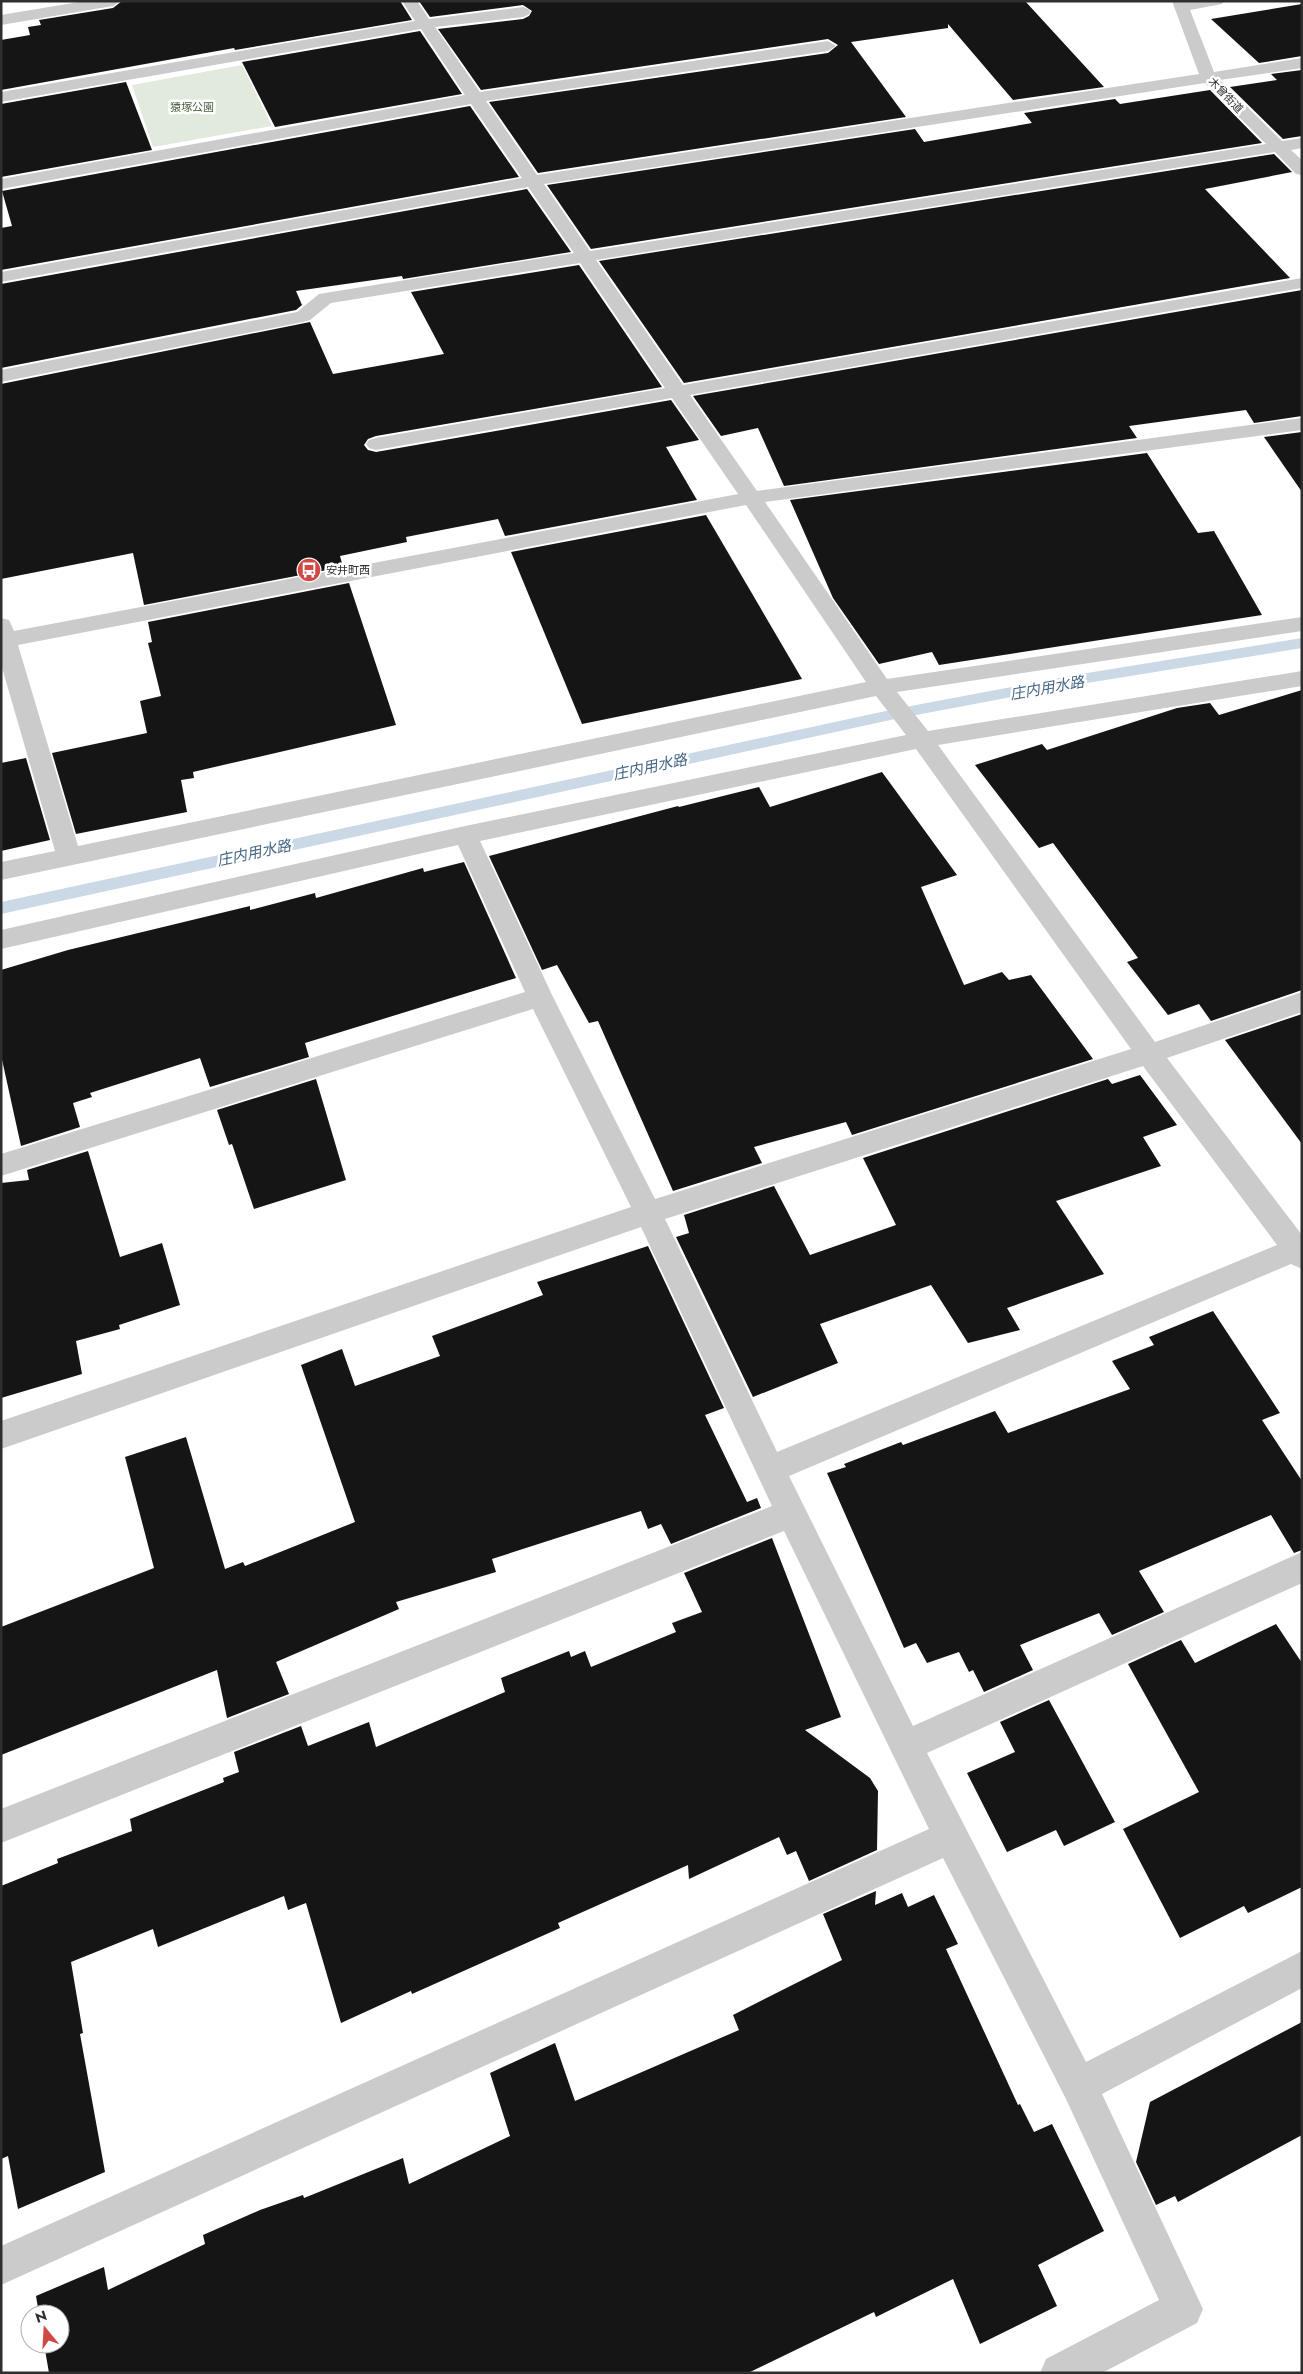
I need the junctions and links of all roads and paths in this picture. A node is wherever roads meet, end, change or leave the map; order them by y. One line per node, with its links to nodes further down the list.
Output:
1 (113, 1): 6 (street)
2 (409, 1): 7 (street)
3 (1216, 1): 4 (street)
4 (1181, 4): 10 (street, 木曾街道)
5 (523, 12): 7 (street)
6 (1, 20)
7 (424, 24): 11 (street); 12 (street)
8 (828, 46): 12 (street)
9 (1302, 63): 10 (street)
10 (1208, 77): 14 (street, 木曾街道); 16 (street)
11 (1, 97)
12 (475, 98): 16 (street); 17 (street)
13 (1302, 143): 14 (street)
14 (1278, 147): 15 (street, 木曾街道); 18 (street)
15 (1302, 170)
16 (533, 181): 18 (street); 19 (street)
17 (1, 184)
18 (585, 256): 21 (street); 22 (street)
19 (1, 277)
20 (1302, 283): 22 (street)
21 (1, 376)
22 (679, 393): 24 (street); 25 (street)
23 (1302, 424): 25 (street)
24 (376, 444)
25 (751, 498): 27 (street); 29 (street)
26 (1302, 624): 29 (street)
27 (3, 635): 32 (street)
28 (1302, 678): 30 (street)
29 (885, 693): 30 (street); 32 (street)
30 (916, 732): 31 (street); 37 (street)
31 (465, 835): 34 (street); 35 (street)
32 (69, 858): 33 (street)
33 (1, 872)
34 (1, 940)
35 (540, 996): 38 (street); 39 (street)
36 (1302, 1002): 37 (street)
37 (1149, 1054): 39 (street); 40 (street)
38 (1, 1165)
39 (648, 1214): 41 (street); 42 (street)
40 (1300, 1251): 42 (street)
41 (1, 1435)
42 (770, 1469): 43 (street)
43 (791, 1513): 45 (street); 46 (street)
44 (1302, 1567): 45 (street)
45 (906, 1746): 47 (street)
46 (1, 1826)
47 (951, 1838): 49 (street); 50 (street)
48 (1302, 1969): 49 (street)
49 (1079, 2086): 51 (street)
50 (1, 2266)
51 (1060, 2373)

